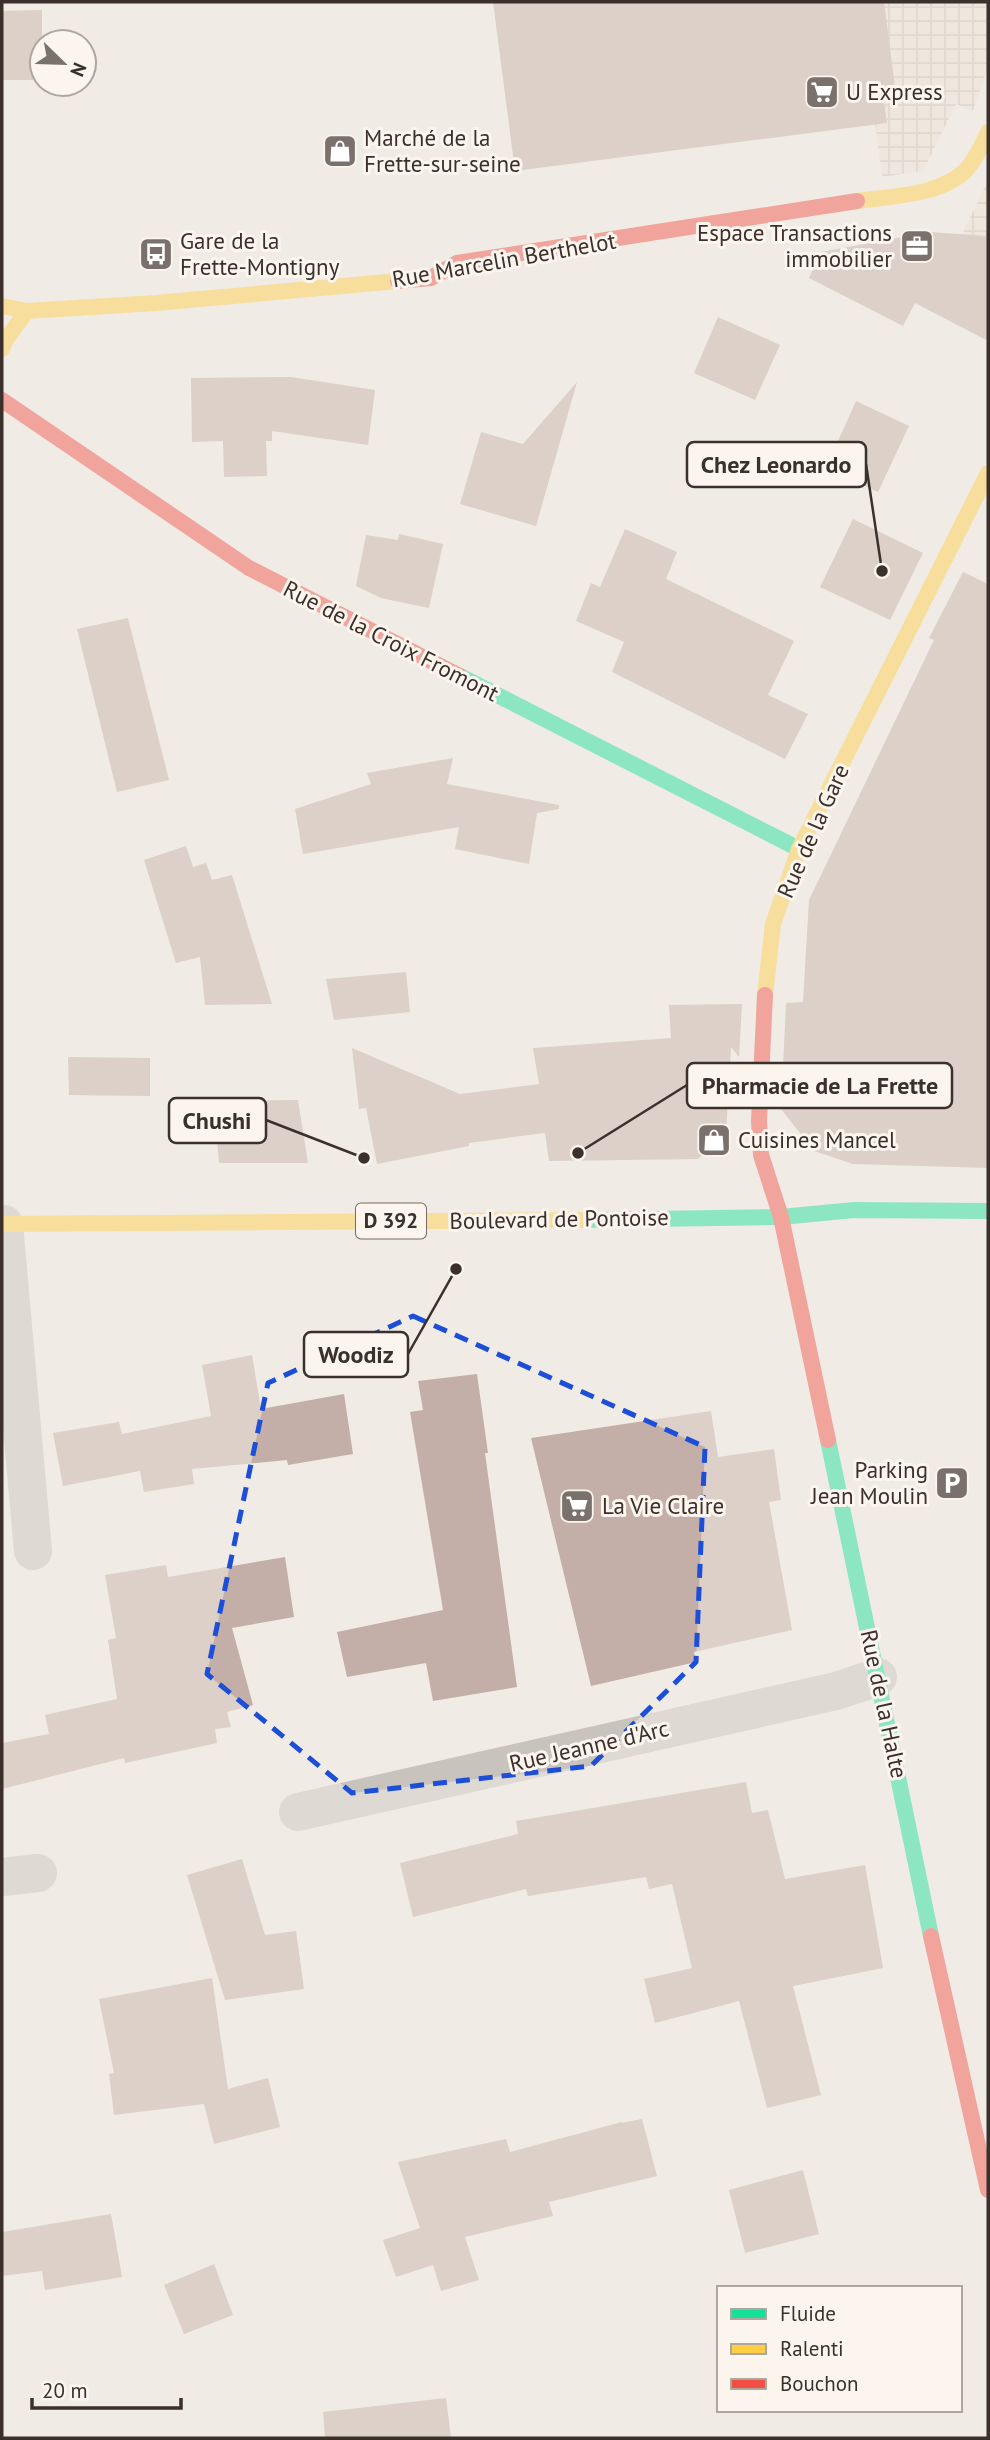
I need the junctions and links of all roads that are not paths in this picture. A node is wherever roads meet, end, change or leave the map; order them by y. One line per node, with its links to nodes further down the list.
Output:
1 (988, 132): 3 (street, Rue Marcelin Berthelot)
2 (2, 306): 3 (street, Rue Marcelin Berthelot)
3 (27, 311): 4 (street)
4 (2, 349)
5 (2, 400): 7 (street, Rue de la Croix Fromont)
6 (988, 473): 7 (street, Rue de la Gare)
7 (799, 849): 9 (street, Rue de la Gare)
8 (988, 1211): 9 (street, Boulevard de Pontoise / D 392)
9 (781, 1217): 10 (street, Boulevard de Pontoise / D 392); 12 (street, Rue de la Halte)
10 (3, 1224): 11 (street, Boulevard de Pontoise)
11 (33, 1551)
12 (878, 1677): 13 (street, Rue Jeanne d'Arc); 14 (street, Rue de la Halte)
13 (298, 1812)
14 (988, 2190)

